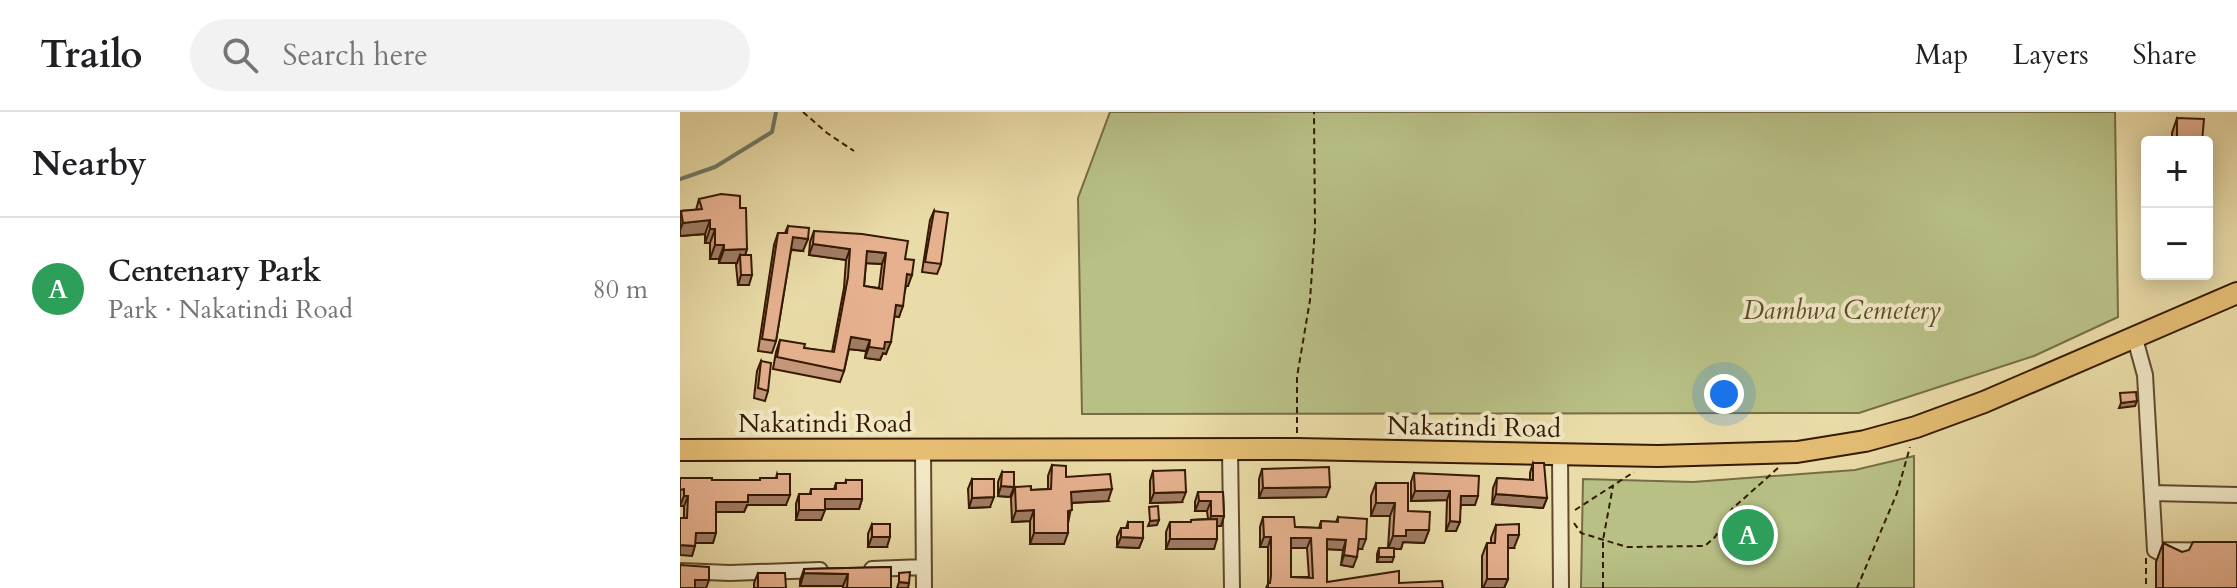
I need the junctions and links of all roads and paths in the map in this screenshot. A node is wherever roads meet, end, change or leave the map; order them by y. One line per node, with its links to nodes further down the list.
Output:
1 (803, 112): 3 (path)
2 (1314, 112): 9 (path)
3 (854, 151)
4 (2237, 293): 5 (highway, Nakatindi Road)
5 (2134, 335): 6 (highway, Nakatindi Road); 15 (street)
6 (1916, 427): 11 (highway, Nakatindi Road); 32 (path)
7 (923, 448): 8 (highway, Nakatindi Road); 10 (highway, Nakatindi Road); 23 (street)
8 (1230, 449): 9 (highway, Nakatindi Road); 29 (street)
9 (1297, 449): 12 (highway, Nakatindi Road)
10 (680, 450)
11 (1797, 452): 12 (highway, Nakatindi Road); 19 (path)
12 (1560, 454): 17 (street)
13 (1635, 472): 14 (path)
14 (1613, 485): 17 (path); 19 (path)
15 (2152, 493): 16 (street); 20 (street)
16 (2237, 495)
17 (1560, 501): 30 (street)
18 (1573, 521): 19 (path)
19 (1603, 540): 31 (path)
20 (2155, 550): 21 (street); 22 (street); 33 (path)
21 (2237, 551)
22 (2176, 561)
23 (924, 567): 24 (street); 28 (street)
24 (864, 569)
25 (834, 570): 27 (street)
26 (680, 571): 27 (street)
27 (730, 580)
28 (924, 588)
29 (1232, 588)
30 (1561, 588)
31 (1603, 588)
32 (1857, 588)
33 (2146, 588)

